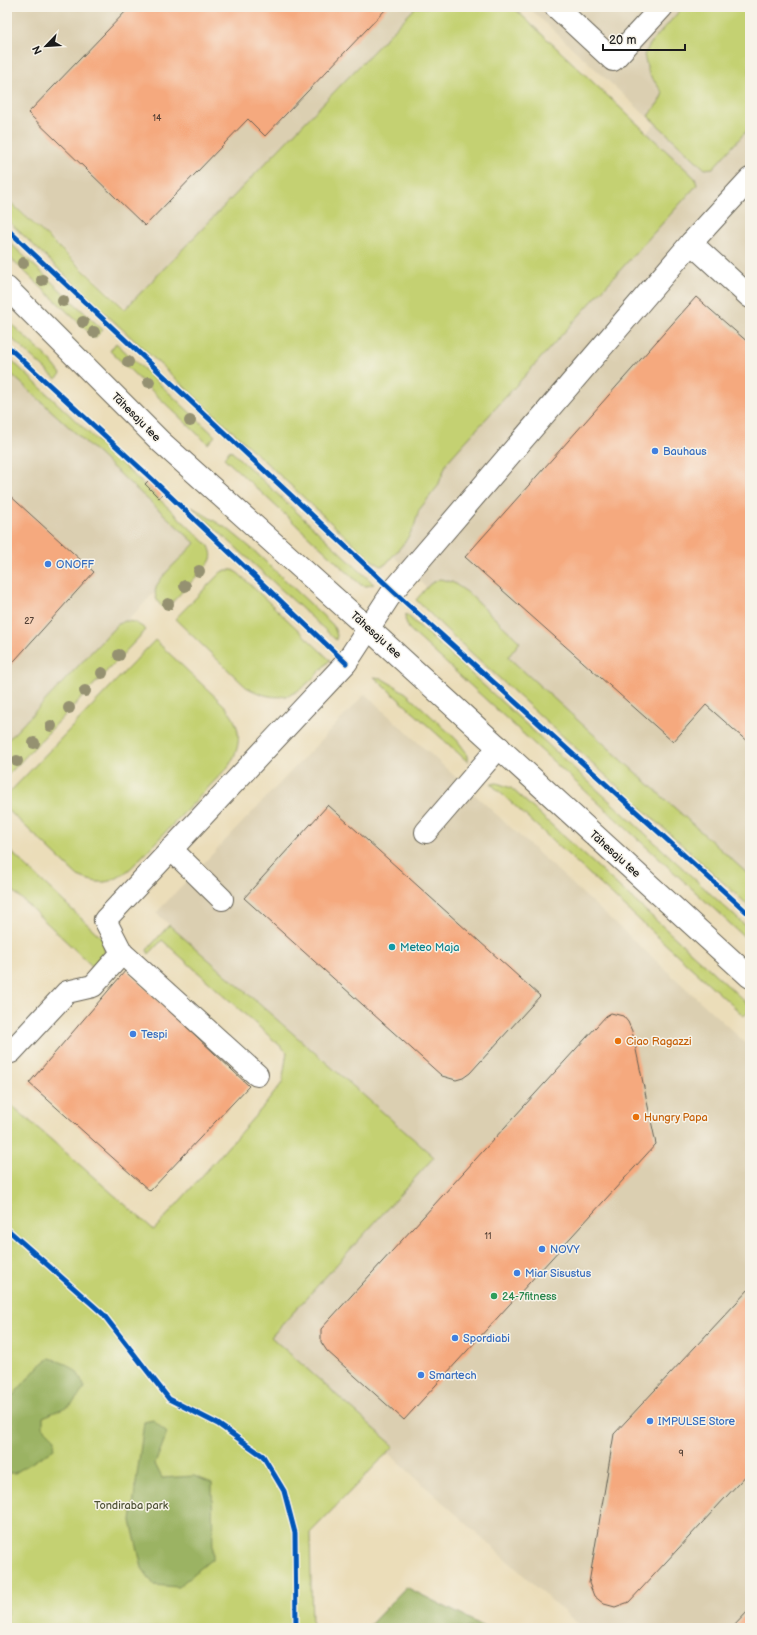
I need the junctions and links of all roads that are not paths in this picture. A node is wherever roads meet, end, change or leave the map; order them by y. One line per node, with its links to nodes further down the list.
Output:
1 (556, 7): 2 (street)
2 (662, 7)
3 (750, 179): 4 (street)
4 (691, 243): 6 (street); 7 (street)
5 (7, 288): 7 (street, Tähesaju tee)
6 (750, 297)
7 (369, 629): 8 (street, Tähesaju tee); 10 (street)
8 (499, 748): 9 (street); 13 (street, Tähesaju tee)
9 (426, 832)
10 (171, 849): 11 (street); 12 (street)
11 (222, 899)
12 (122, 953): 14 (street); 15 (street)
13 (750, 977)
14 (11, 1052)
15 (257, 1075)

